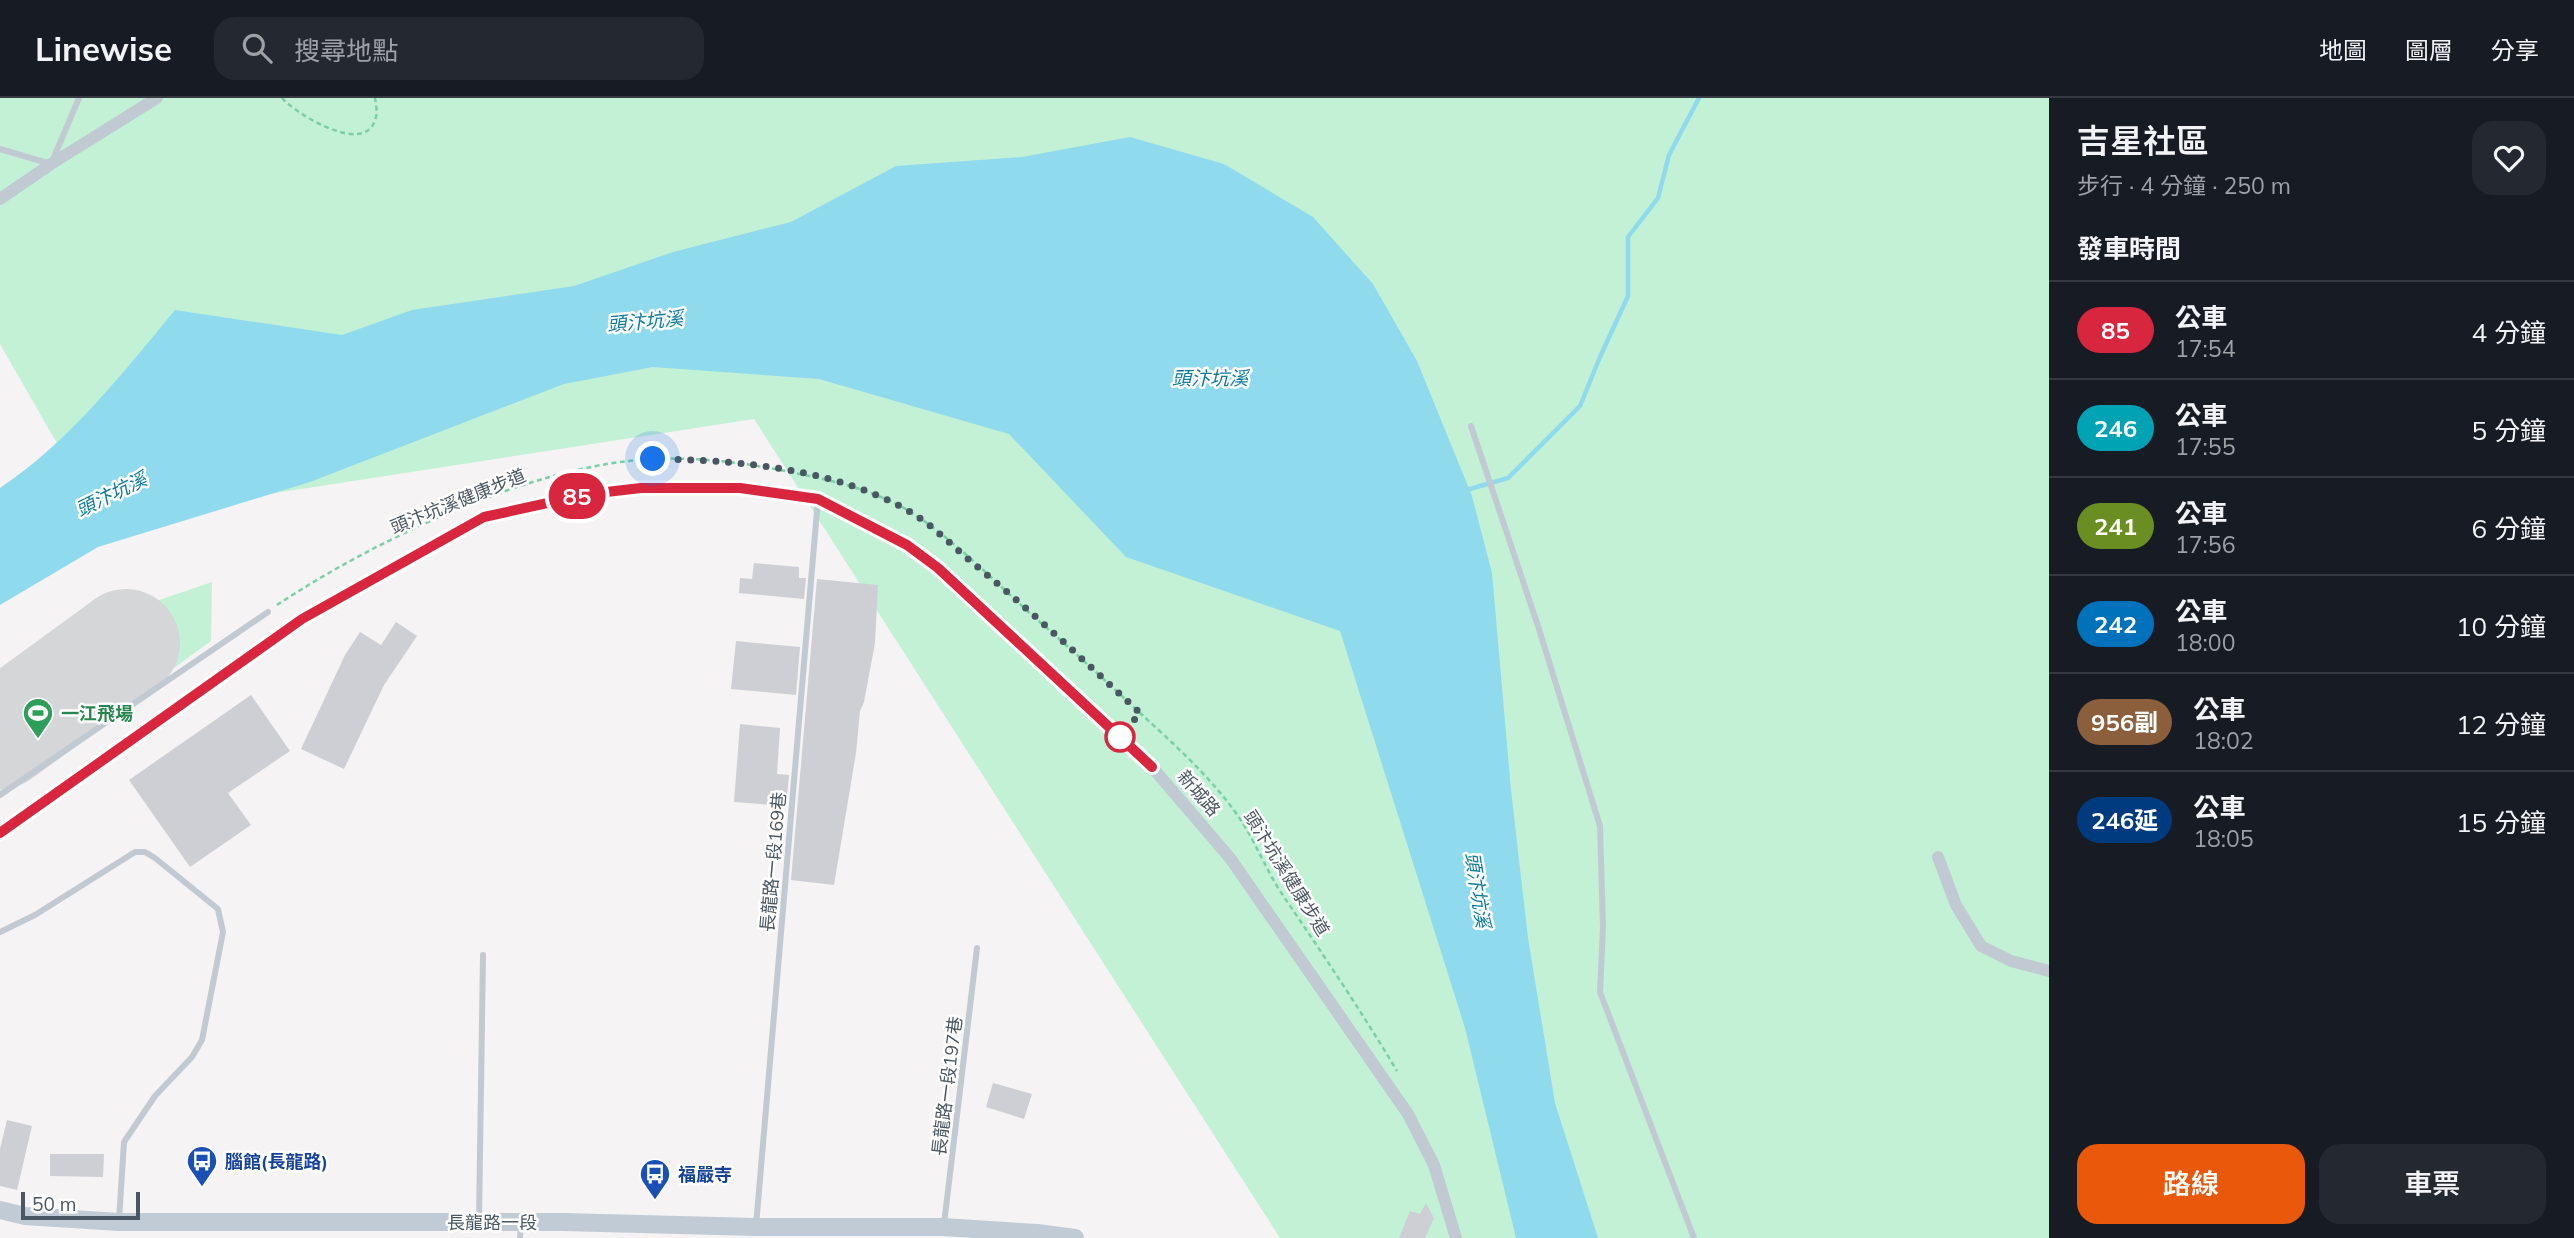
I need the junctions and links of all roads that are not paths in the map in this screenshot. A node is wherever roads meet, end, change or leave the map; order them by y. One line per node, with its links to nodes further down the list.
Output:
1 (79, 98): 4 (lane)
2 (157, 98): 4 (street)
3 (0, 149): 4 (lane)
4 (51, 164): 5 (street)
5 (0, 199)
6 (1471, 426): 24 (lane)
7 (818, 499): 10 (street, 新城路); 19 (lane, 長龍路一段169巷); 23 (street, 新城路)
8 (268, 612): 9 (lane)
9 (0, 795)
10 (0, 832)
11 (1938, 857): 15 (street)
12 (0, 932): 17 (lane)
13 (978, 948): 20 (lane, 長龍路一段197巷)
14 (483, 955): 18 (lane)
15 (2049, 971)
16 (0, 1210): 17 (main road, 長龍路一段)
17 (119, 1222): 18 (main road, 長龍路一段)
18 (479, 1222): 21 (main road, 長龍路一段)
19 (756, 1227): 20 (main road, 長龍路一段); 21 (main road, 長龍路一段)
20 (943, 1227): 22 (main road, 長龍路一段)
21 (521, 1230)
22 (1074, 1238)
23 (1456, 1238)
24 (1694, 1238)

